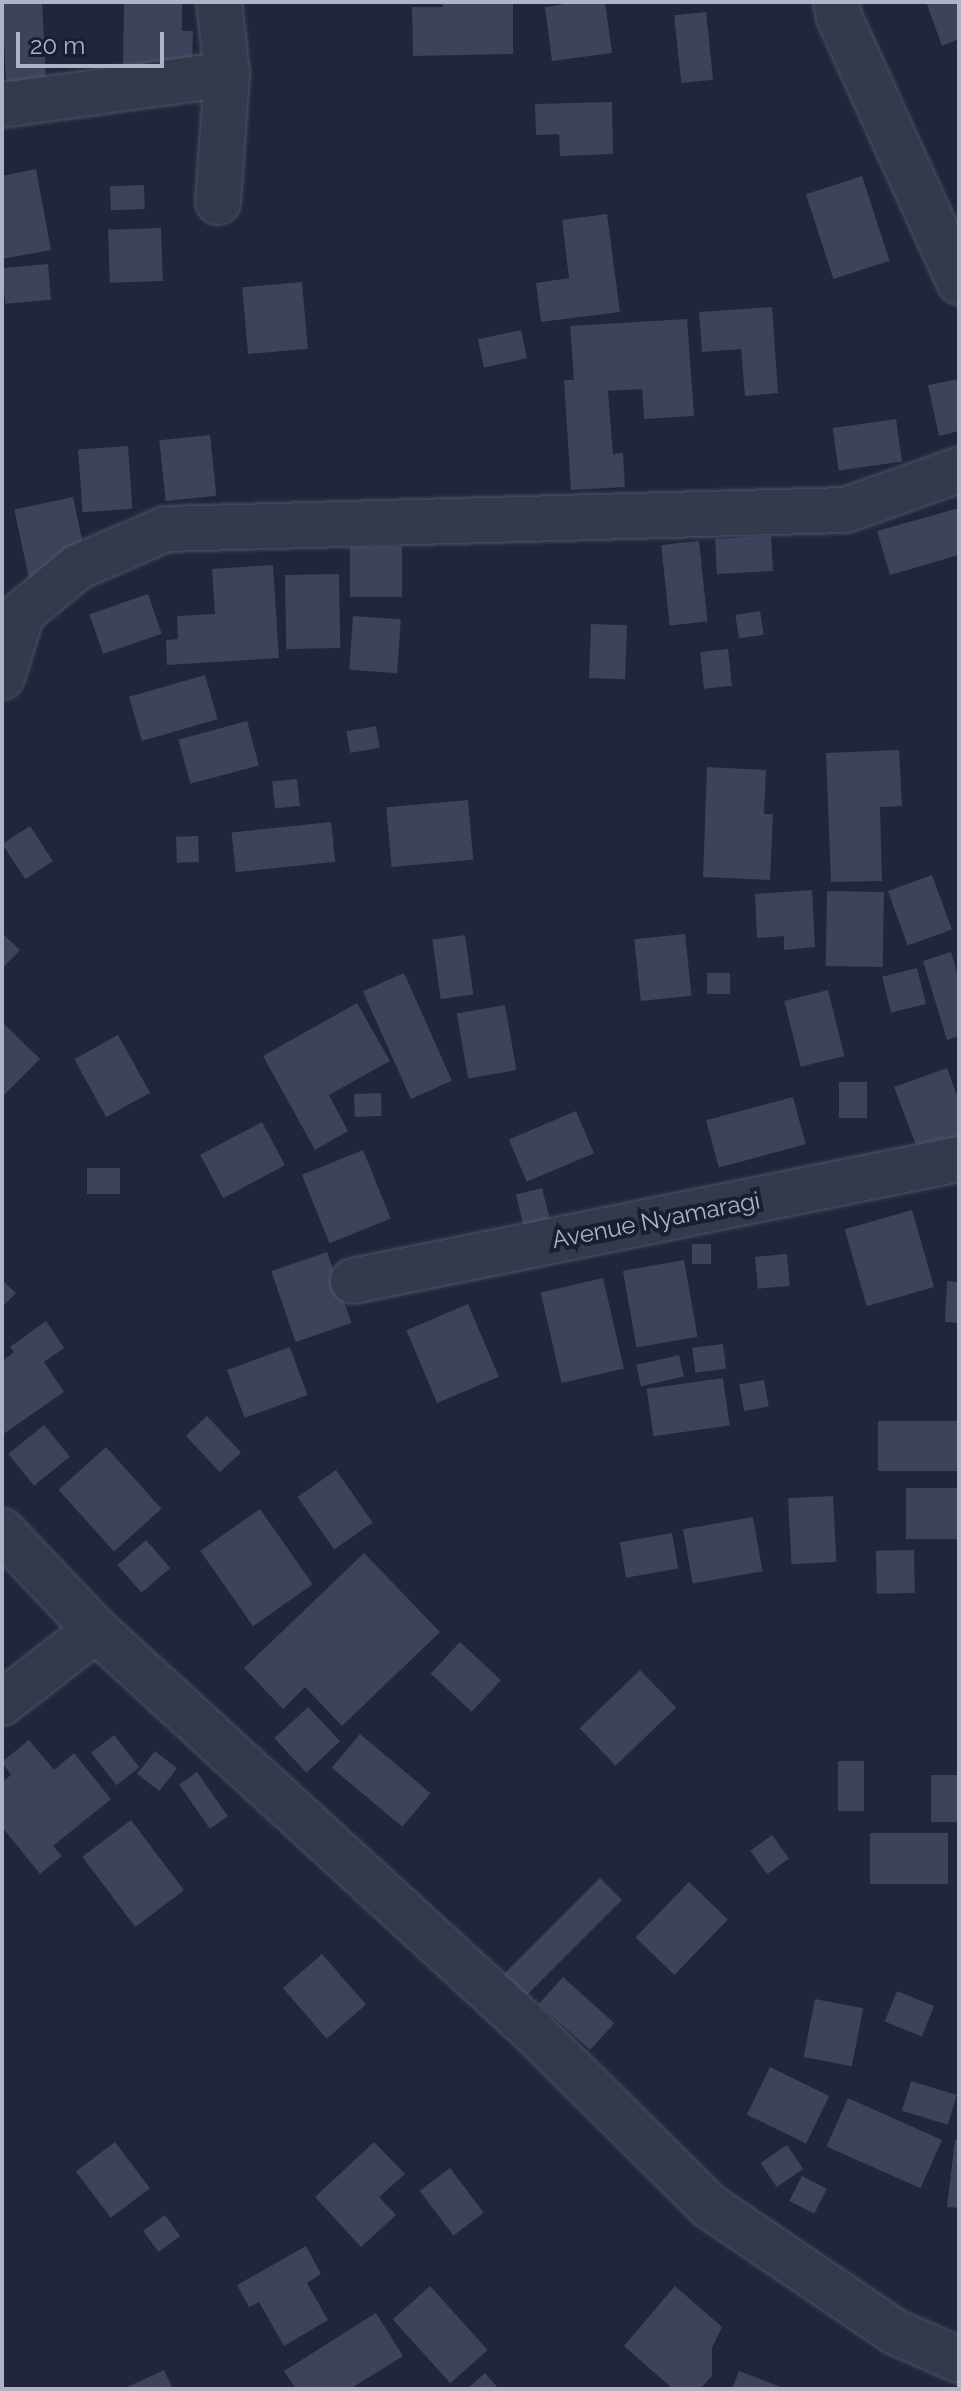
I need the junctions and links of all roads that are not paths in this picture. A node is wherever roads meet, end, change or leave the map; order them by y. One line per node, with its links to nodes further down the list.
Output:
1 (219, 2): 3 (street)
2 (836, 2): 6 (street)
3 (227, 74): 4 (street); 5 (street)
4 (2, 105)
5 (218, 202)
6 (959, 282)
7 (959, 470): 8 (street)
8 (2, 677)
9 (959, 1159): 10 (street, Avenue Nyamaragi)
10 (353, 1281)
11 (2, 1531): 12 (street)
12 (96, 1630): 13 (street); 14 (street)
13 (2, 1703)
14 (959, 2360)

